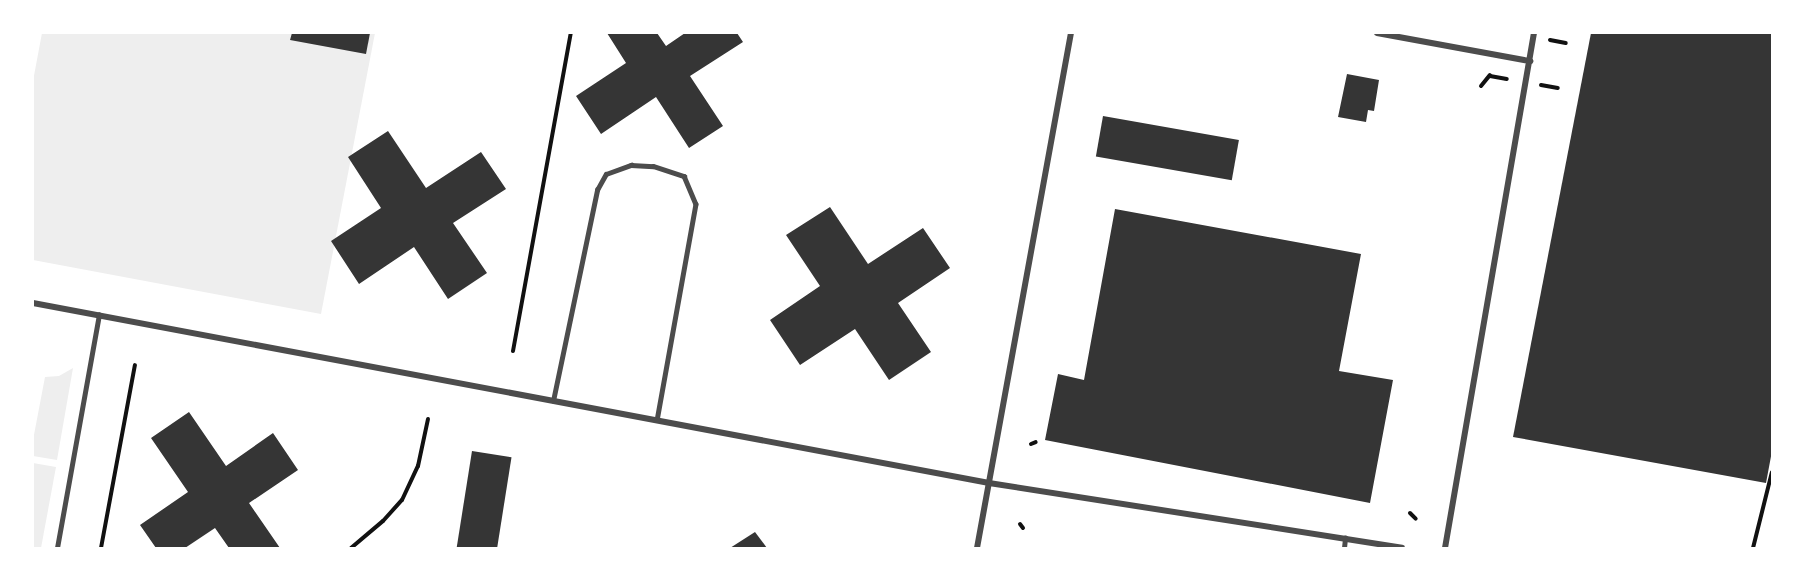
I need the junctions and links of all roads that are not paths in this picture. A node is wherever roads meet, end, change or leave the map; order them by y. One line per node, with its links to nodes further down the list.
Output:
1 (1071, 33): 9 (street)
2 (1377, 33): 4 (street)
3 (1534, 33): 4 (street)
4 (1530, 61): 15 (street)
5 (33, 303): 6 (street)
6 (99, 315): 7 (street); 11 (lane)
7 (553, 401): 8 (street); 8 (lane)
8 (657, 420): 9 (street)
9 (988, 483): 10 (street); 12 (street)
10 (1345, 538): 13 (lane); 14 (street)
11 (57, 548)
12 (977, 548)
13 (1344, 548)
14 (1402, 548)
15 (1445, 548)

